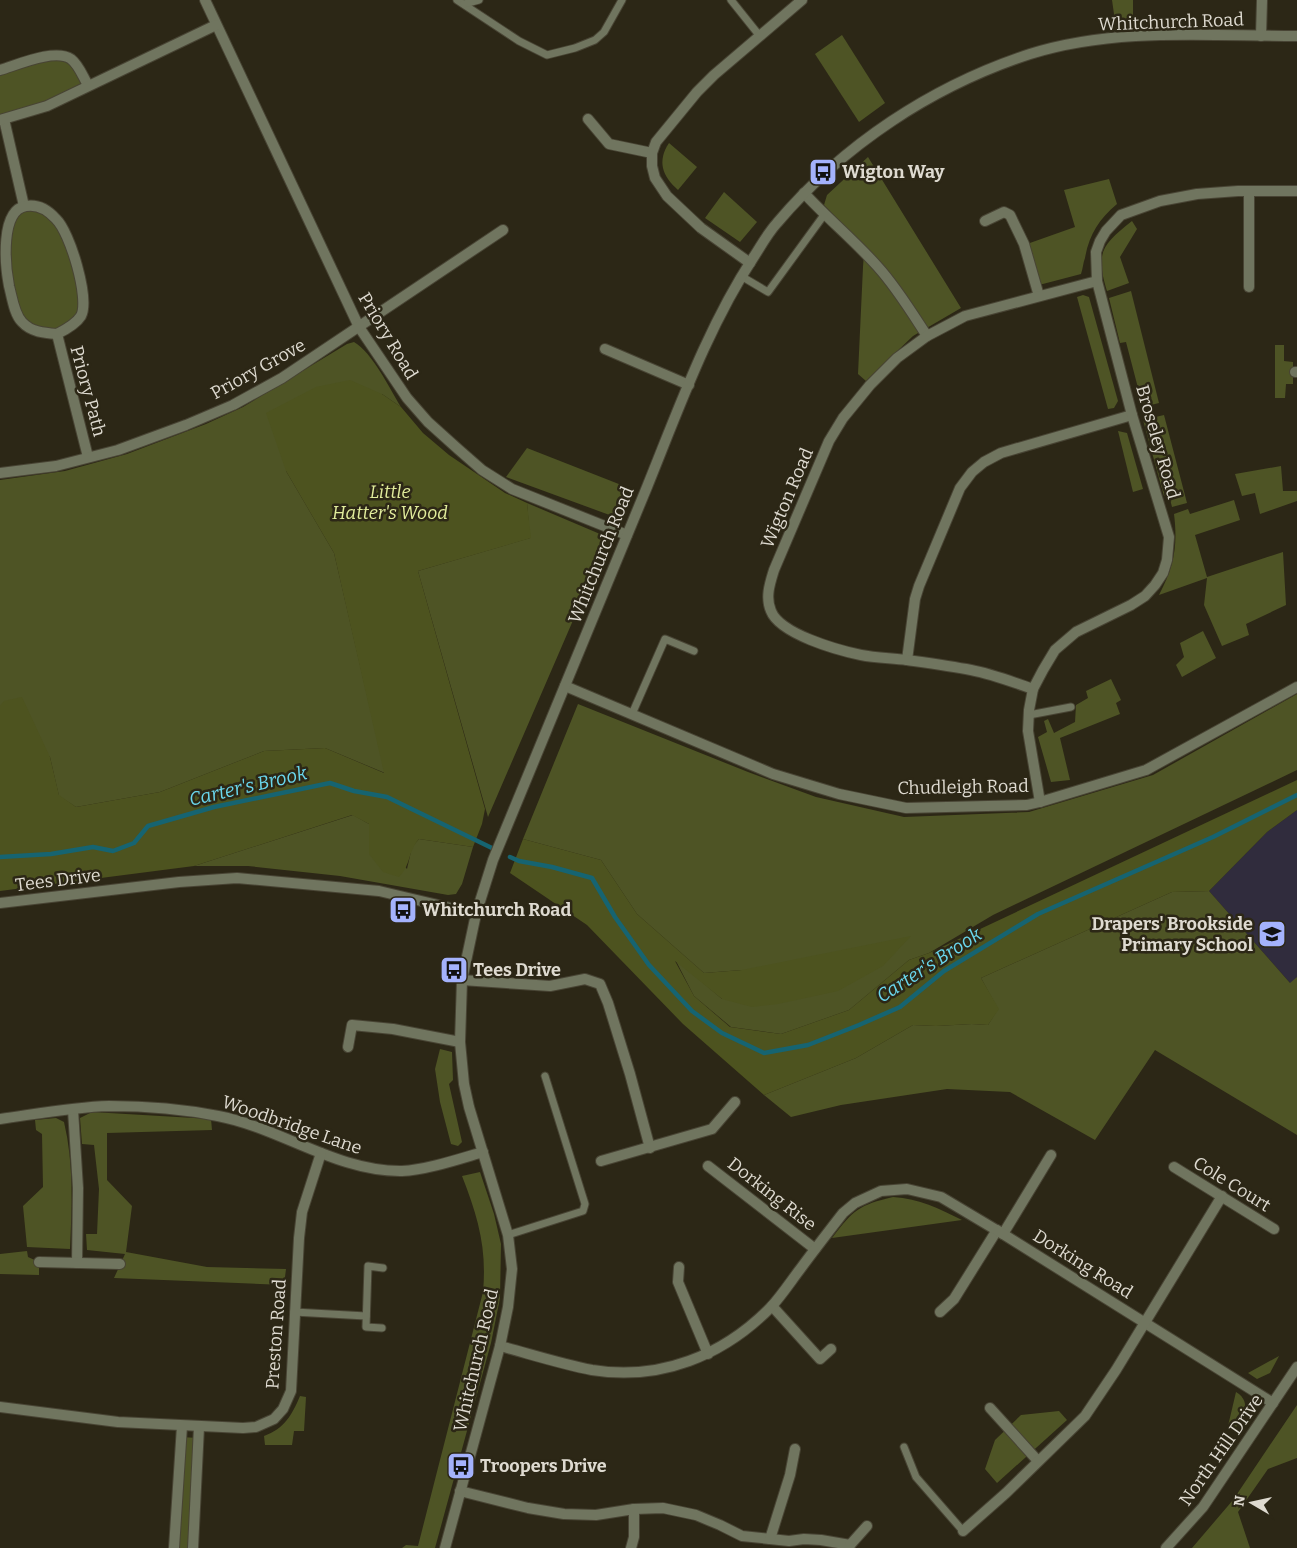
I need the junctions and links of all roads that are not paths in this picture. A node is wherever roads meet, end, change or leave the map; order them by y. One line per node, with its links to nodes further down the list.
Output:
1 (205, 0): 8 (street, Priory Road)
2 (479, 0): 7 (lane)
3 (622, 0): 7 (lane)
4 (731, 0): 9 (lane)
5 (802, 0): 9 (street)
6 (1262, 0): 10 (street)
7 (461, 2)
8 (216, 25): 13 (street); 29 (street, Priory Road)
9 (759, 35): 16 (street)
10 (1261, 36): 11 (street, Whitchurch Road); 19 (street, Whitchurch Road)
11 (1297, 36)
12 (0, 70): 13 (street)
13 (88, 85): 15 (street)
14 (588, 119): 16 (street)
15 (2, 120): 20 (street)
16 (652, 153): 24 (street)
17 (1249, 191): 18 (street, Broseley Road); 26 (street, Broseley Road); 27 (street)
18 (1297, 191)
19 (804, 193): 21 (street); 24 (street, Whitchurch Road)
20 (24, 206): 30 (street, Priory Path); 30 (street, Priory Path)
21 (824, 215): 25 (lane); 31 (street)
22 (985, 222): 28 (street)
23 (503, 230): 29 (street, Priory Grove)
24 (750, 263): 25 (street, Whitchurch Road)
25 (741, 276): 33 (street, Whitchurch Road)
26 (1097, 281): 28 (street, Wigton Road); 34 (street, Broseley Road)
27 (1249, 287)
28 (1039, 296): 31 (street, Wigton Road)
29 (359, 327): 35 (street, Priory Grove); 37 (street, Priory Road)
30 (56, 334): 35 (street, Priory Path)
31 (927, 336): 39 (street, Wigton Road)
32 (605, 349): 33 (street)
33 (689, 385): 37 (street, Whitchurch Road)
34 (1132, 415): 39 (street); 42 (street, Broseley Road)
35 (88, 457): 36 (street, Priory Grove)
36 (0, 473)
37 (627, 536): 40 (street, Whitchurch Road)
38 (694, 651): 44 (lane)
39 (907, 660): 42 (street, Wigton Road)
40 (565, 686): 44 (street, Chudleigh Road); 48 (street, Whitchurch Road)
41 (1297, 687): 46 (street, Chudleigh Road)
42 (1033, 689): 45 (street, Broseley Road)
43 (1071, 707): 45 (lane)
44 (632, 714): 46 (street, Chudleigh Road)
45 (1029, 715): 46 (street, Broseley Road)
46 (1040, 802)
47 (0, 903): 48 (street, Tees Drive)
48 (476, 914): 49 (street, Whitchurch Road)
49 (462, 980): 50 (street, Whitchurch Road); 56 (street)
50 (460, 1042): 51 (street); 58 (street, Whitchurch Road)
51 (348, 1046)
52 (544, 1076): 66 (lane)
53 (735, 1102): 56 (street)
54 (73, 1110): 55 (street, Woodbridge Lane); 57 (street, Woodbridge Lane); 69 (street)
55 (0, 1119)
56 (650, 1148): 60 (street)
57 (321, 1152): 58 (street, Woodbridge Lane); 74 (street, Preston Road)
58 (482, 1152): 66 (street, Whitchurch Road)
59 (1051, 1155): 65 (street)
60 (601, 1161)
61 (708, 1166): 67 (street, Dorking Rise)
62 (1174, 1167): 63 (street, Cole Court)
63 (1222, 1196): 64 (street, Cole Court); 77 (street)
64 (1274, 1230)
65 (1000, 1232): 67 (street, Dorking Road); 75 (street); 77 (street, Dorking Road)
66 (508, 1235): 79 (street, Whitchurch Road)
67 (815, 1248): 73 (street, Dorking Road)
68 (40, 1262): 69 (street)
69 (77, 1263): 70 (street)
70 (120, 1264)
71 (383, 1268): 76 (lane)
72 (679, 1268): 81 (street)
73 (772, 1306): 80 (street); 81 (street, Dorking Road)
74 (294, 1312): 76 (lane); 87 (street, Preston Road)
75 (940, 1312)
76 (366, 1316): 78 (lane)
77 (1145, 1322): 83 (street, Dorking Road); 90 (street)
78 (382, 1328)
79 (500, 1346): 81 (street, Dorking Road); 91 (street, Whitchurch Road)
80 (831, 1349)
81 (708, 1354)
82 (1297, 1366): 83 (street, North Hill Drive)
83 (1274, 1403): 101 (street, North Hill Drive)
84 (0, 1407): 86 (street, Preston Road)
85 (990, 1408): 90 (street)
86 (182, 1426): 87 (street, Preston Road); 97 (street)
87 (199, 1427): 98 (street)
88 (904, 1446): 94 (lane)
89 (795, 1449): 95 (street)
90 (1038, 1461): 94 (street)
91 (460, 1491): 92 (street); 99 (street, Whitchurch Road)
92 (634, 1510): 95 (street); 100 (street)
93 (867, 1526): 96 (street)
94 (963, 1531)
95 (770, 1539): 96 (street)
96 (850, 1546)
97 (174, 1548)
98 (193, 1548)
99 (444, 1548)
100 (631, 1548)
101 (1166, 1548)

